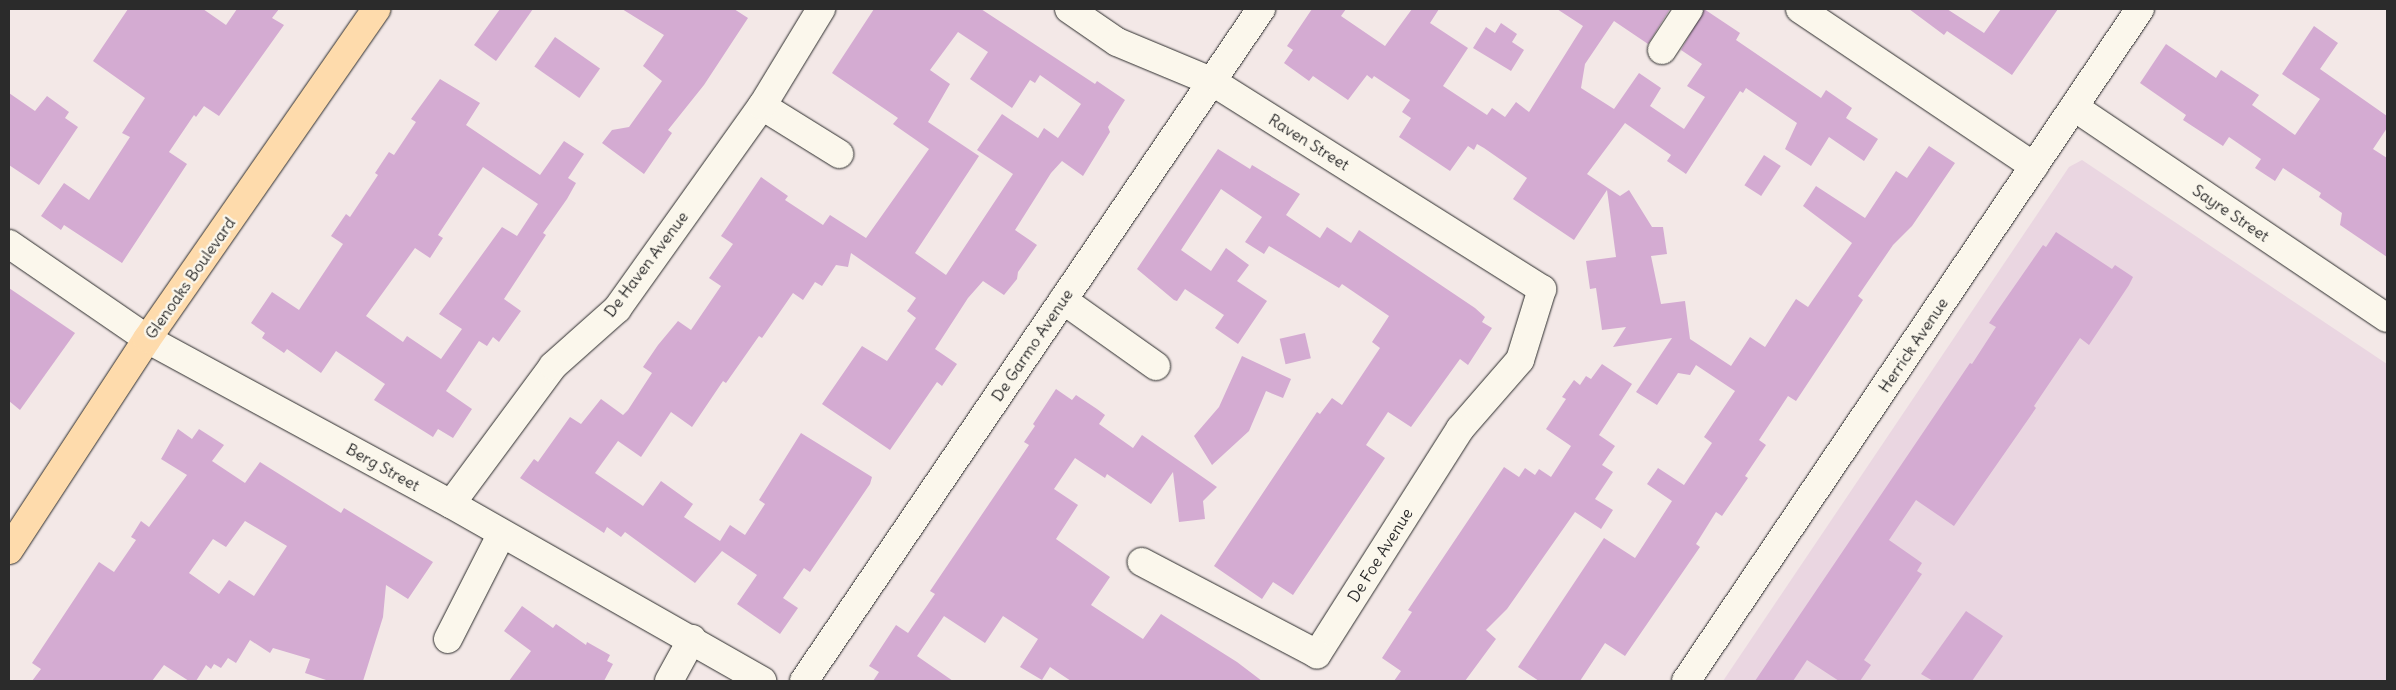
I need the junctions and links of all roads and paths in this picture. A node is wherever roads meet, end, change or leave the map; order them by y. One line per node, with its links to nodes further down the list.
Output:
1 (821, 9): 10 (street, De Haven Avenue)
2 (1069, 9): 9 (street, Raven Street)
3 (1261, 9): 9 (street, De Garmo Avenue)
4 (1689, 9): 8 (street)
5 (1800, 9): 13 (street)
6 (2140, 9): 11 (street, Herrick Avenue)
7 (372, 10): 18 (main road, Glenoaks Boulevard)
8 (1662, 50)
9 (1213, 82): 15 (street, Raven Street); 16 (street, De Garmo Avenue)
10 (762, 106): 12 (street); 20 (street, De Haven Avenue)
11 (2074, 107): 13 (street, Herrick Avenue); 17 (street, Sayre Street)
12 (839, 154)
13 (2034, 166): 29 (street, Herrick Avenue)
14 (9, 244): 18 (street, Berg Street)
15 (1542, 289): 23 (street, De Foe Avenue)
16 (1062, 300): 19 (street); 28 (street, De Garmo Avenue)
17 (2387, 318)
18 (147, 339): 20 (street, Berg Street); 22 (main road, Glenoaks Boulevard)
19 (1156, 366)
20 (452, 504): 21 (street, Berg Street)
21 (501, 535): 24 (street); 25 (street, Berg Street)
22 (9, 550)
23 (1142, 562)
24 (448, 639)
25 (692, 639): 26 (street); 27 (street, Berg Street)
26 (669, 681)
27 (762, 681)
28 (804, 681)
29 (1686, 681)

